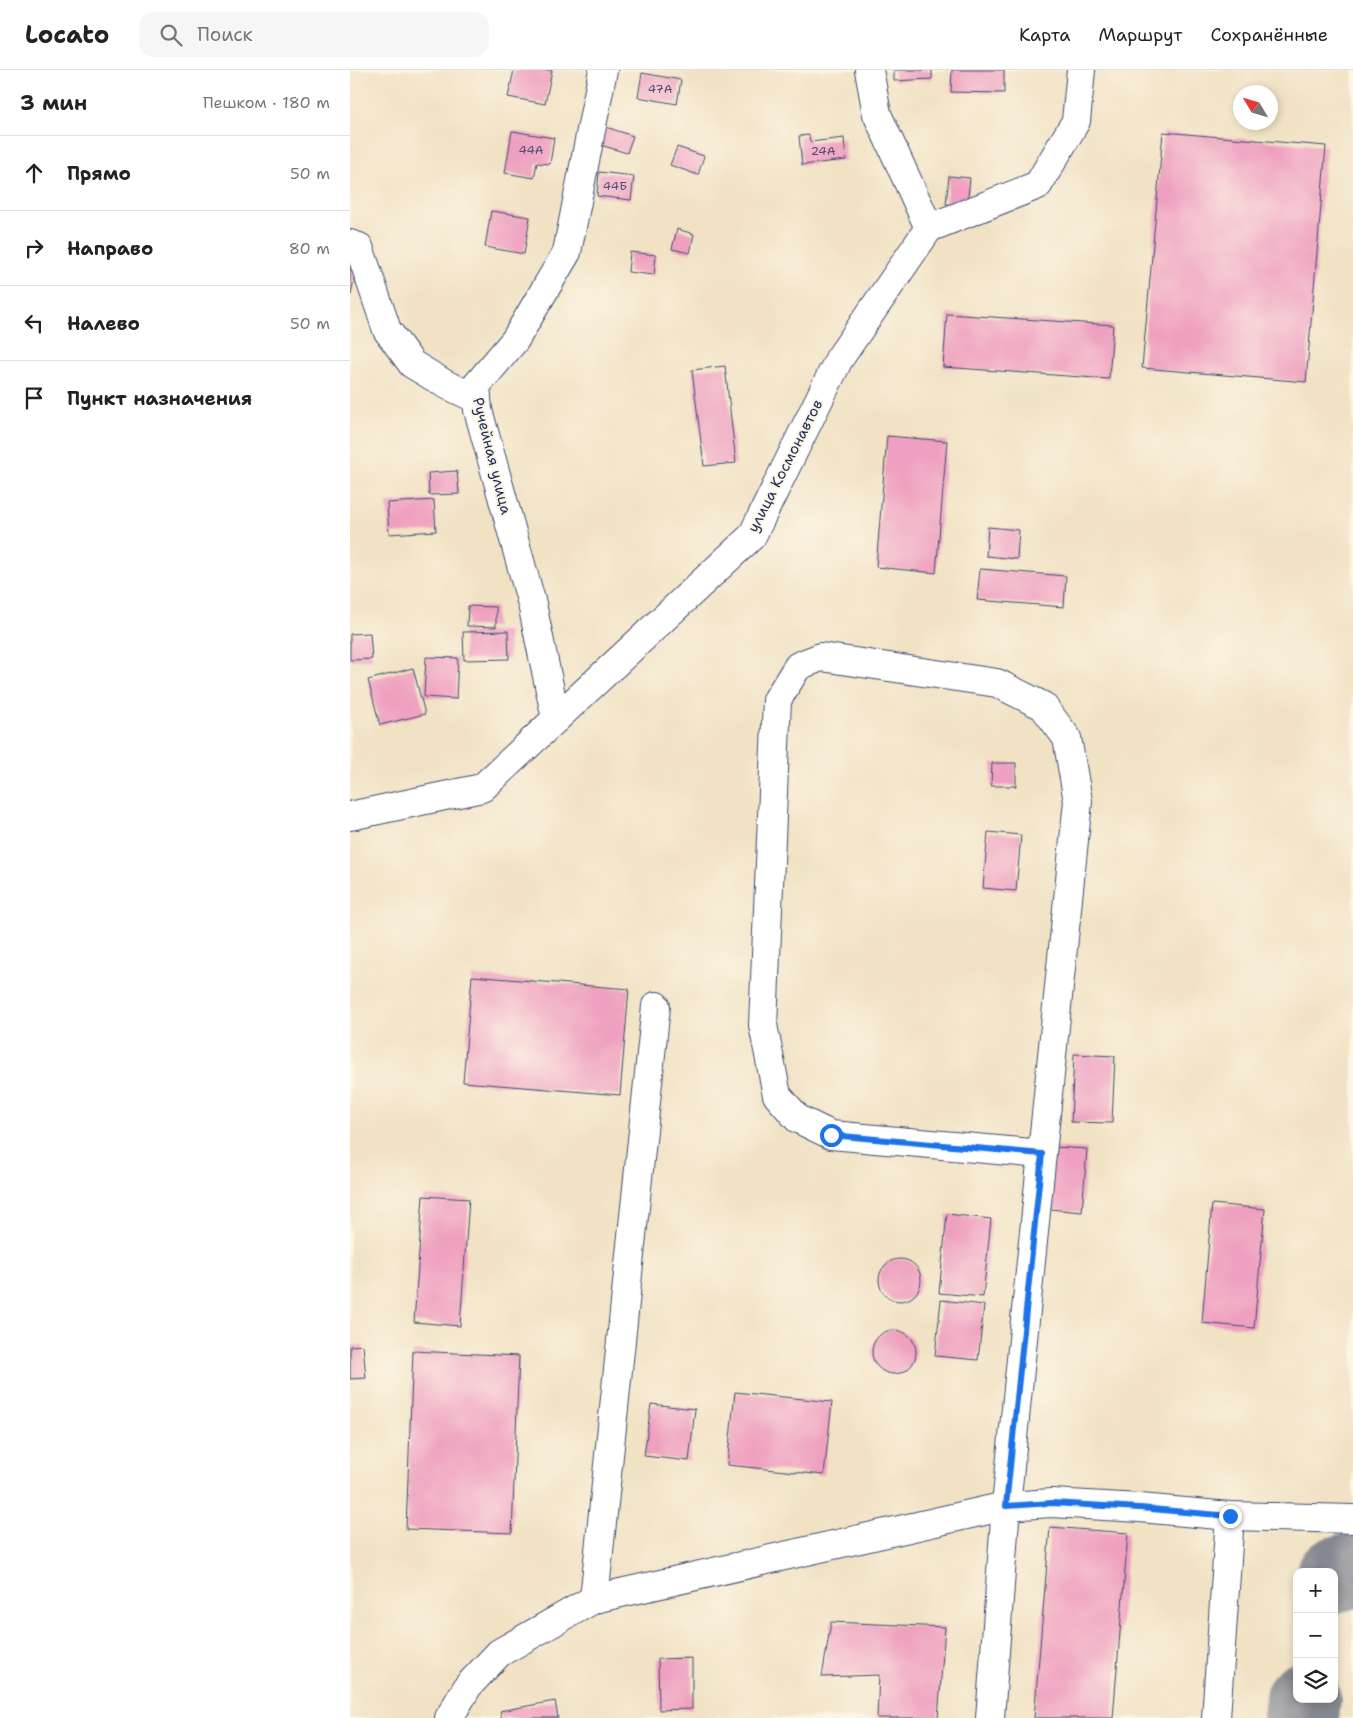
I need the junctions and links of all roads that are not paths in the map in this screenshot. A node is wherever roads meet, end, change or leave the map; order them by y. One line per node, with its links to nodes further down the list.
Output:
1 (603, 70): 6 (street, Ручейная улица)
2 (869, 70): 4 (street)
3 (1081, 70): 4 (street)
4 (929, 228): 7 (street, улица Космонавтов)
5 (350, 244): 6 (street)
6 (477, 398): 7 (street, Ручейная улица)
7 (556, 719): 8 (street, улица Космонавтов)
8 (350, 816)
9 (656, 1006): 14 (street)
10 (1042, 1154): 10 (street); 11 (street)
11 (1006, 1506): 12 (street); 14 (street); 16 (street)
12 (1230, 1516): 13 (street); 17 (street)
13 (1353, 1519)
14 (594, 1599): 15 (street)
15 (449, 1718)
16 (990, 1718)
17 (1216, 1718)

